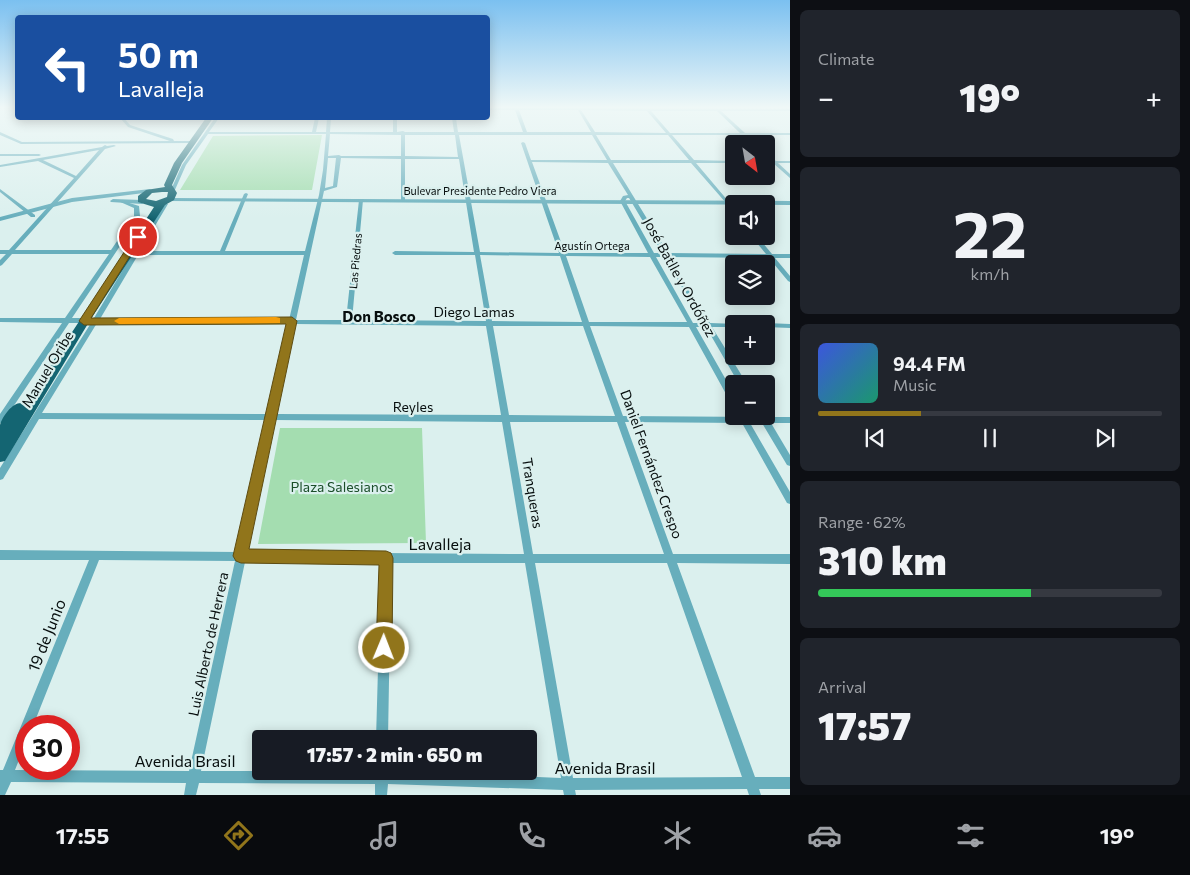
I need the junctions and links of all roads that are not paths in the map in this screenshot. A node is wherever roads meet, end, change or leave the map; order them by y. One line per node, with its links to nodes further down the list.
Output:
1 (106, 145): 12 (street)
2 (163, 145): 12 (street)
3 (185, 145): 31 (highway, Manuel Oribe)
4 (185, 145): 34 (highway, Manuel Oribe)
5 (199, 145): 34 (street, Manuel Oribe)
6 (328, 145): 16 (street, Luis Alberto de Herrera)
7 (402, 145): 17 (street)
8 (459, 145): 18 (street, Tranqueras)
9 (524, 145): 20 (street, Daniel Fernández Crespo)
10 (600, 145): 21 (street, José Batlle y Ordóñez)
11 (679, 145): 22 (street)
12 (104, 148): 14 (street); 29 (street)
13 (0, 155): 14 (street)
14 (53, 156): 19 (street)
15 (339, 156): 16 (street); 17 (street); 33 (street)
16 (327, 157): 33 (street, Luis Alberto de Herrera)
17 (402, 157): 18 (street); 36 (street)
18 (461, 158): 38 (street, Tranqueras)
19 (38, 159): 27 (street); 29 (street)
20 (529, 160): 21 (street); 39 (street, Daniel Fernández Crespo)
21 (610, 161): 22 (street); 40 (street, José Batlle y Ordóñez)
22 (692, 162): 23 (street); 41 (street)
23 (725, 162)
24 (775, 162): 25 (street)
25 (790, 162)
26 (775, 163): 28 (street)
27 (0, 166)
28 (790, 177)
29 (77, 178): 48 (street)
30 (0, 190): 50 (street)
31 (151, 191): 34 (highway); 47 (highway, Manuel Oribe); 48 (street)
32 (193, 194): 34 (street, Bulevar Presidente Pedro Viera); 35 (street, Bulevar Presidente Pedro Viera); 42 (street)
33 (321, 195): 35 (street, Bulevar Presidente Pedro Viera); 36 (street, Bulevar Presidente Pedro Viera); 43 (street, Bulevar Presidente Pedro Viera); 59 (street, Luis Alberto de Herrera)
34 (169, 197): 42 (street, Bulevar Presidente Pedro Viera); 47 (highway); 57 (street, Manuel Oribe); 73 (highway, Manuel Oribe)
35 (245, 197): 42 (street, Bulevar Presidente Pedro Viera); 58 (street)
36 (403, 197): 38 (street, Bulevar Presidente Pedro Viera); 43 (street, Bulevar Presidente Pedro Viera)
37 (790, 197): 41 (street, Bulevar Presidente Pedro Viera)
38 (468, 198): 39 (street, Bulevar Presidente Pedro Viera); 61 (street, Tranqueras)
39 (541, 198): 40 (street, Bulevar Presidente Pedro Viera); 45 (street, Bulevar Presidente Pedro Viera); 62 (street, Daniel Fernández Crespo)
40 (633, 199): 41 (street, Bulevar Presidente Pedro Viera); 45 (street, Bulevar Presidente Pedro Viera); 64 (street, José Batlle y Ordóñez)
41 (724, 199): 46 (street, Bulevar Presidente Pedro Viera)
42 (188, 200)
43 (361, 200): 75 (street, Las Piedras)
44 (120, 201): 47 (street); 49 (street); 56 (street)
45 (622, 202): 63 (street, José Batlle y Ordóñez)
46 (790, 202)
47 (144, 203): 73 (highway, Manuel Oribe)
48 (55, 204): 49 (street); 50 (street)
49 (47, 211): 50 (street); 55 (street)
50 (32, 214): 51 (street); 52 (street)
51 (0, 219)
52 (0, 225)
53 (762, 245): 66 (street)
54 (0, 252): 55 (street)
55 (10, 252): 56 (street); 70 (street)
56 (113, 252): 73 (street)
57 (138, 253): 58 (street); 73 (street, Manuel Oribe)
58 (222, 253): 59 (street)
59 (307, 253): 74 (street, Luis Alberto de Herrera)
60 (395, 253): 61 (street, Agustín Ortega)
61 (478, 254): 62 (street, Agustín Ortega); 76 (street, Tranqueras)
62 (564, 255): 63 (street, Agustín Ortega); 77 (street, Daniel Fernández Crespo)
63 (652, 255): 64 (street, Agustín Ortega); 78 (street, José Batlle y Ordóñez)
64 (665, 255): 65 (street, Agustín Ortega); 79 (street, José Batlle y Ordóñez)
65 (725, 255)
66 (770, 255)
67 (775, 255): 68 (street, Agustín Ortega)
68 (790, 256)
69 (775, 261): 71 (street)
70 (0, 264)
71 (790, 280)
72 (0, 320): 73 (street, Diego Lamas)
73 (80, 321): 74 (street, Diego Lamas); 85 (street, Manuel Oribe); 90 (street); 95 (highway, Manuel Oribe); 96 (highway, Manuel Oribe)
74 (292, 321): 75 (street, Diego Lamas); 86 (street, Luis Alberto de Herrera)
75 (349, 322): 76 (street, Diego Lamas)
76 (489, 323): 77 (street, Diego Lamas); 88 (street, Tranqueras)
77 (586, 324): 78 (street, Diego Lamas); 91 (street, Daniel Fernández Crespo)
78 (690, 324): 79 (street, Diego Lamas); 84 (street, José Batlle y Ordóñez)
79 (706, 324): 80 (street, Diego Lamas); 83 (street, José Batlle y Ordóñez)
80 (725, 325)
81 (775, 325): 82 (street)
82 (790, 326)
83 (737, 375)
84 (725, 385)
85 (36, 416): 86 (street, Reyles); 98 (street, Manuel Oribe)
86 (271, 418): 88 (street, Reyles); 102 (street, Luis Alberto de Herrera)
87 (725, 418): 91 (street, Reyles)
88 (505, 419): 91 (street, Reyles); 104 (street, Tranqueras)
89 (775, 419): 92 (street, Reyles)
90 (0, 420)
91 (622, 420): 105 (street, Daniel Fernández Crespo)
92 (790, 420)
93 (747, 425): 99 (street)
94 (768, 425): 97 (street)
95 (0, 437)
96 (0, 456)
97 (790, 462)
98 (0, 476)
99 (790, 500)
100 (0, 554): 101 (street, Lavalleja)
101 (96, 555): 102 (street, Lavalleja); 107 (street, 19 de Junio)
102 (241, 556): 103 (street, Lavalleja); 111 (street, Luis Alberto de Herrera)
103 (386, 558): 104 (street, Lavalleja); 108 (street)
104 (528, 558): 105 (street, Lavalleja); 117 (street, Tranqueras)
105 (671, 559): 106 (street, Lavalleja); 115 (street, Daniel Fernández Crespo)
106 (790, 559)
107 (32, 715)
108 (382, 730)
109 (15, 753): 110 (street, 19 de Junio)
110 (4, 776): 111 (street, Avenida Brasil); 118 (street, 19 de Junio)
111 (194, 776): 112 (street, Avenida Brasil); 119 (street, Luis Alberto de Herrera)
112 (252, 776)
113 (382, 780): 120 (street)
114 (449, 780): 117 (street, Avenida Brasil)
115 (751, 782): 116 (street, Avenida Brasil); 117 (street, Avenida Brasil); 121 (street, Daniel Fernández Crespo)
116 (790, 782)
117 (569, 789)
118 (0, 793)
119 (190, 795)
120 (381, 795)
121 (756, 795)

